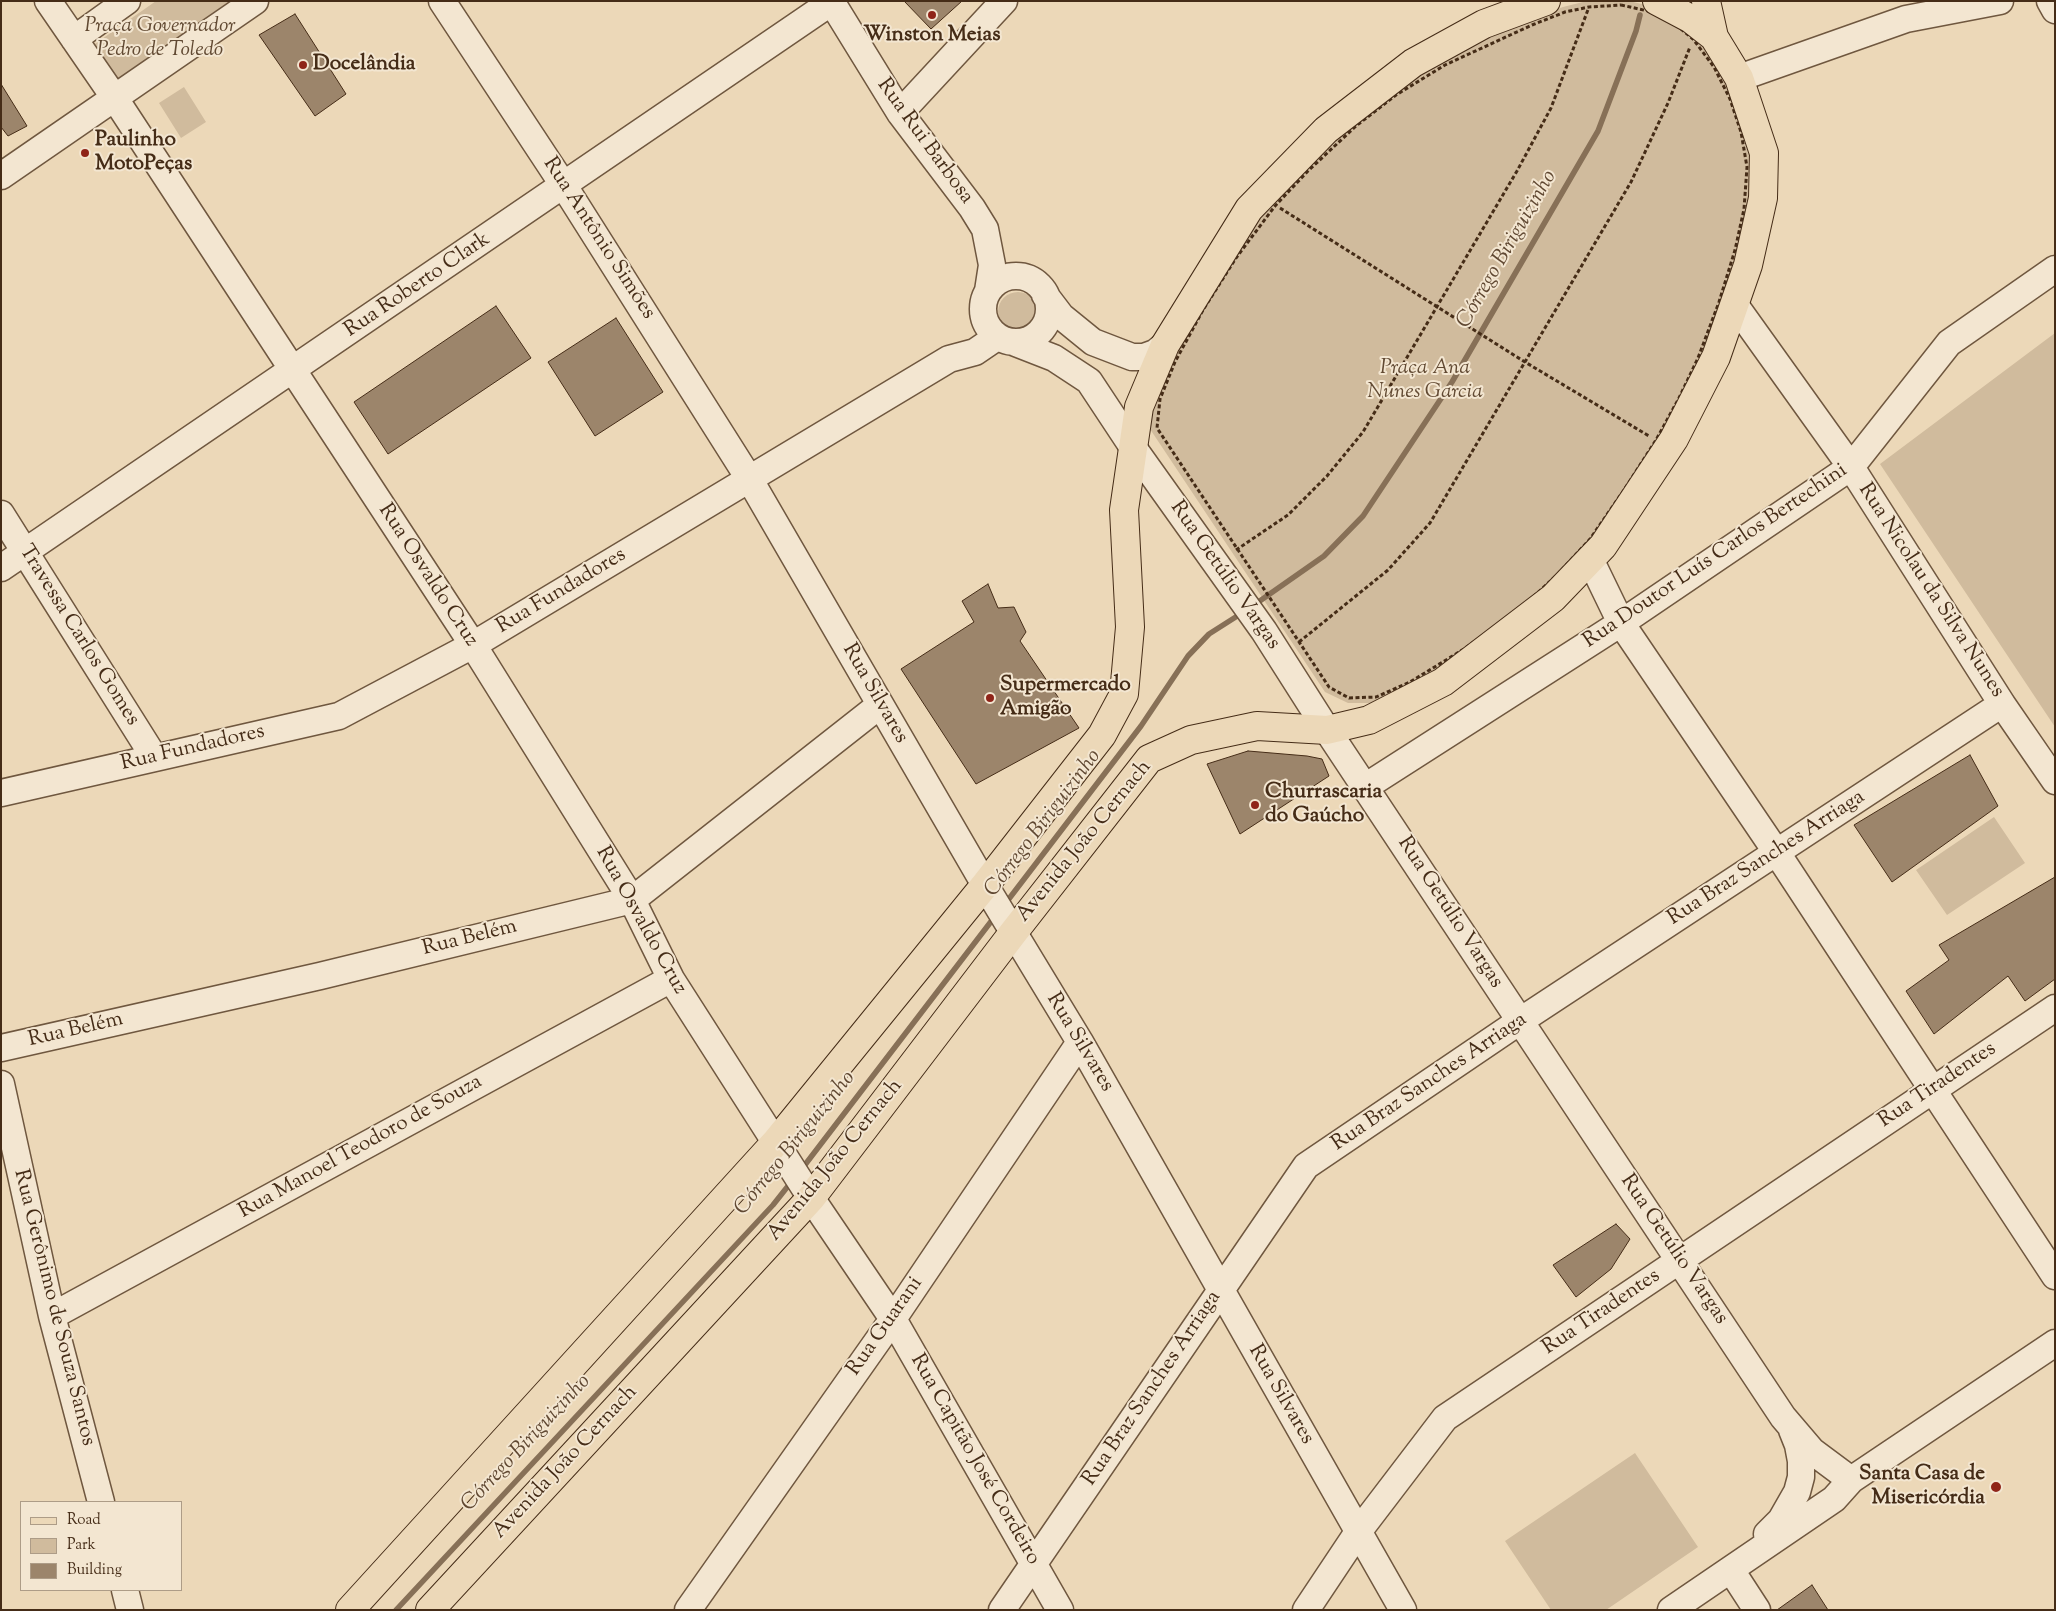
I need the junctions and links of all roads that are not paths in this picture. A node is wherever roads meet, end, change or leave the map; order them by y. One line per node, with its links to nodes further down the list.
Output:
1 (48, 1): 15 (street, Rua Osvaldo Cruz)
2 (128, 1): 15 (street)
3 (255, 1): 17 (street)
4 (442, 1): 20 (street, Rua Antônio Simões)
5 (1004, 1): 18 (street)
6 (1546, 1): 26 (main road)
7 (1656, 1): 14 (main road)
8 (1706, 1): 14 (main road, Avenida João Cernach)
9 (2000, 1): 12 (street)
10 (2050, 1): 13 (street)
11 (832, 2): 18 (street, Rua Rui Barbosa); 20 (street, Rua Roberto Clark)
12 (1900, 10): 16 (street)
13 (2055, 10)
14 (1703, 38): 16 (main road, Avenida João Cernach)
15 (74, 39): 17 (street, Rua Osvaldo Cruz)
16 (1739, 78): 24 (main road, Avenida João Cernach)
17 (114, 97): 19 (street); 28 (street, Rua Osvaldo Cruz)
18 (900, 113): 23 (street, Rua Rui Barbosa)
19 (1, 176)
20 (564, 186): 28 (street, Rua Roberto Clark); 31 (street, Rua Antônio Simões)
21 (2055, 269): 30 (street, Rua Doutor Luís Carlos Bertechini)
22 (1045, 295): 23 (street); 25 (street); 26 (street)
23 (986, 299): 25 (street); 27 (street, Rua Fundadores)
24 (1735, 306): 30 (street, Rua Nicolau da Silva Nunes); 34 (main road, Avenida João Cernach)
25 (1005, 340): 27 (street, Rua Fundadores); 29 (street, Rua Getúlio Vargas)
26 (1165, 345): 29 (main road)
27 (949, 359): 31 (street, Rua Fundadores)
28 (292, 371): 33 (street, Rua Roberto Clark); 37 (street, Rua Osvaldo Cruz)
29 (1132, 446): 40 (street, Rua Getúlio Vargas); 46 (main road)
30 (1851, 467): 36 (street, Rua Doutor Luís Carlos Bertechini); 38 (street, Rua Nicolau da Silva Nunes)
31 (750, 480): 37 (street, Rua Fundadores); 39 (street, Rua Silvares)
32 (1, 514): 33 (street, Travessa Carlos Gomes)
33 (26, 552): 35 (street, Rua Roberto Clark); 41 (street, Travessa Carlos Gomes)
34 (1590, 559): 36 (street); 40 (main road, Avenida João Cernach)
35 (1, 568)
36 (1621, 623): 43 (street, Rua Doutor Luís Carlos Bertechini); 45 (street)
37 (473, 645): 41 (street, Rua Fundadores); 47 (street, Rua Osvaldo Cruz)
38 (2002, 704): 42 (street, Rua Nicolau da Silva Nunes); 45 (street, Rua Braz Sanches Arriaga)
39 (880, 706): 46 (street, Rua Silvares); 47 (street, Rua Belém)
40 (1327, 730): 43 (street, Rua Getúlio Vargas); 48 (main road, Avenida João Cernach)
41 (154, 757): 44 (street, Rua Fundadores)
42 (2055, 780)
43 (1365, 787): 51 (street, Rua Getúlio Vargas)
44 (1, 793)
45 (1777, 853): 51 (street, Rua Braz Sanches Arriaga); 55 (street)
46 (988, 891): 48 (street, Rua Silvares); 56 (main road)
47 (632, 900): 49 (street, Rua Osvaldo Cruz); 53 (street, Rua Belém)
48 (1010, 927): 52 (street, Rua Silvares); 57 (main road, Avenida João Cernach)
49 (671, 979): 56 (street, Rua Osvaldo Cruz); 61 (street, Rua Manoel Teodoro de Souza)
50 (2055, 1008): 55 (street, Rua Tiradentes)
51 (1520, 1021): 58 (street, Rua Getúlio Vargas); 60 (street, Rua Braz Sanches Arriaga)
52 (1080, 1042): 60 (street, Rua Silvares); 62 (street, Rua Guarani)
53 (1, 1048)
54 (1, 1084): 61 (street, Rua Gerônimo de Souza Santos)
55 (1931, 1090): 58 (street, Rua Tiradentes); 59 (street)
56 (781, 1152): 57 (street, Rua Capitão José Cordeiro); 72 (main road)
57 (808, 1193): 62 (street, Rua Capitão José Cordeiro); 73 (main road, Avenida João Cernach)
58 (1680, 1260): 64 (street, Rua Getúlio Vargas); 67 (street, Rua Tiradentes)
59 (2055, 1276)
60 (1220, 1289): 67 (street, Rua Silvares); 68 (street, Rua Braz Sanches Arriaga)
61 (52, 1316): 66 (street, Rua Gerônimo de Souza Santos)
62 (893, 1319): 68 (street, Rua Capitão José Cordeiro); 74 (street, Rua Guarani)
63 (2055, 1343): 65 (street)
64 (1783, 1417): 65 (street, Rua Getúlio Vargas); 69 (street)
65 (1851, 1480): 69 (street)
66 (101, 1501)
67 (1358, 1532): 77 (street, Rua Tiradentes); 78 (street, Rua Silvares)
68 (1034, 1564): 75 (street, Rua Braz Sanches Arriaga); 76 (street, Rua Capitão José Cordeiro)
69 (1731, 1570): 79 (street); 80 (street)
70 (125, 1591): 71 (street)
71 (130, 1610)
72 (350, 1610)
73 (430, 1610)
74 (688, 1610)
75 (1002, 1610)
76 (1060, 1610)
77 (1306, 1610)
78 (1403, 1610)
79 (1671, 1610)
80 (1757, 1610)

